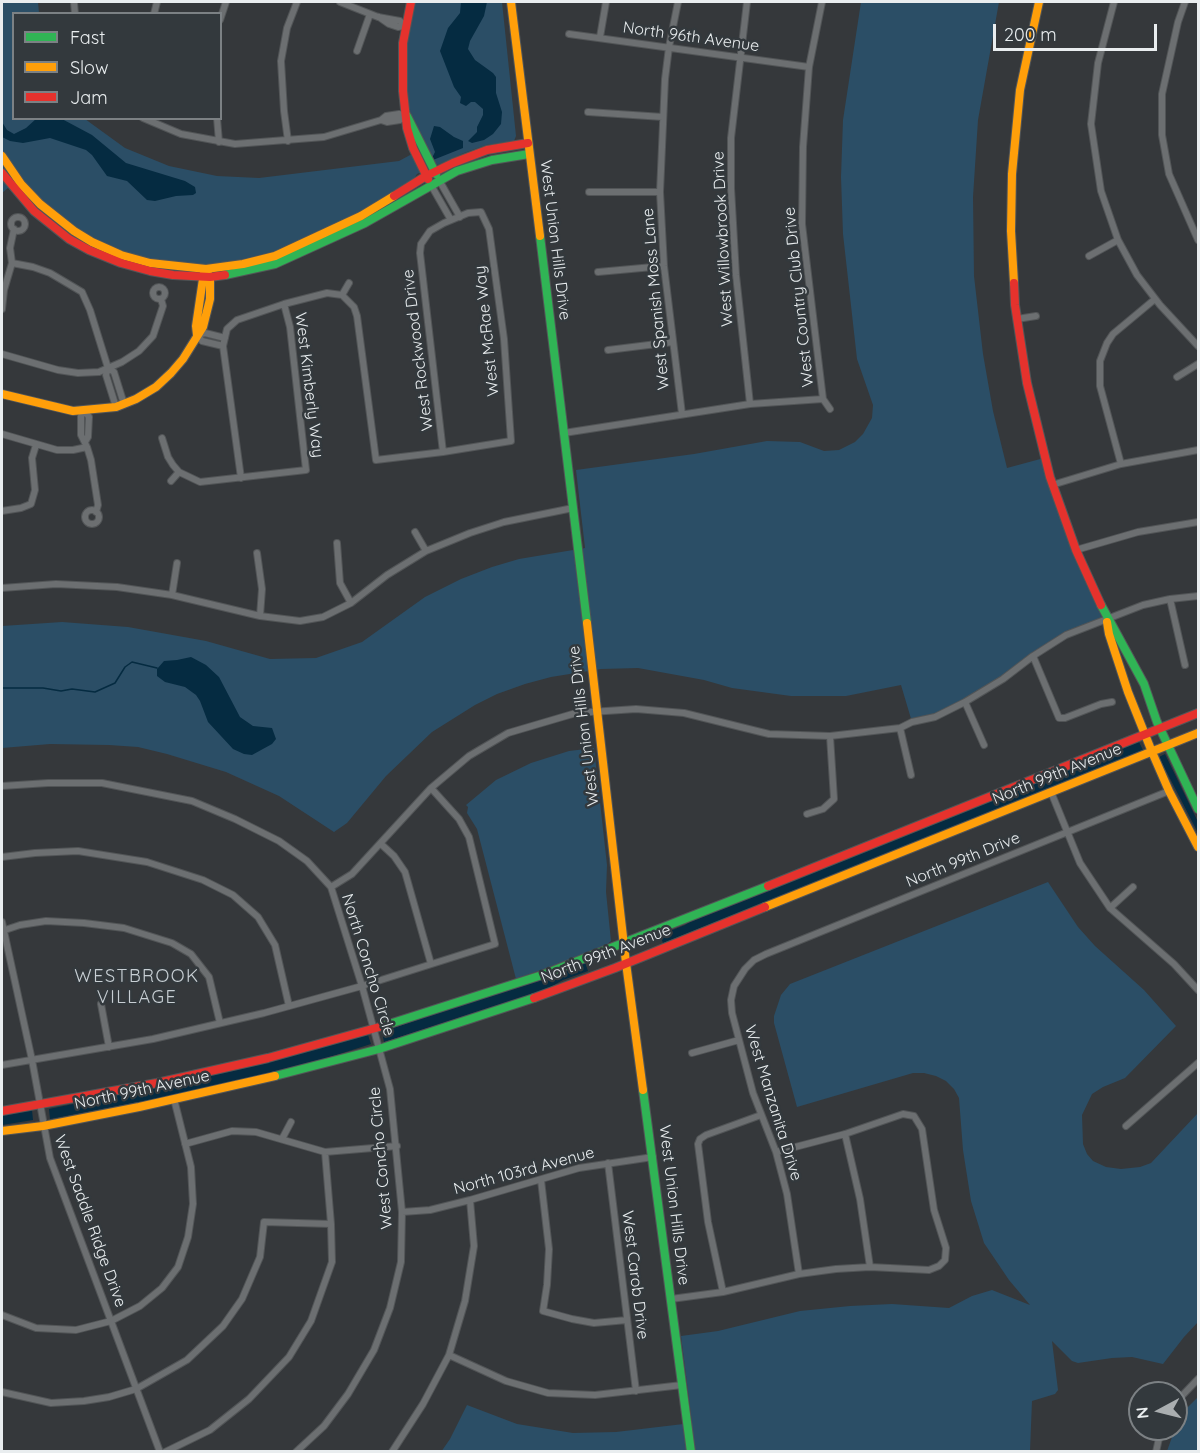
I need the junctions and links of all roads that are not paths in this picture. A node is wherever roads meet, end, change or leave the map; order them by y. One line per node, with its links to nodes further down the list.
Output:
1 (297, 2): 25 (street)
2 (339, 2): 12 (street)
3 (411, 2): 13 (main road)
4 (511, 2): 27 (main road, West Union Hills Drive)
5 (606, 2): 15 (street)
6 (678, 2): 16 (street, West Spanish Moss Lane)
7 (747, 2): 18 (street, West Willowbrook Drive)
8 (822, 2): 19 (street, West Country Club Drive)
9 (1039, 2): 51 (main road)
10 (1114, 2): 37 (street)
11 (1185, 2): 38 (street)
12 (370, 14): 13 (street); 17 (street)
13 (406, 26): 21 (main road)
14 (569, 34): 15 (street, North 96th Avenue)
15 (600, 38): 16 (street, North 96th Avenue)
16 (669, 47): 18 (street, North 96th Avenue); 22 (street, West Spanish Moss Lane)
17 (357, 51)
18 (740, 57): 19 (street, North 96th Avenue); 64 (street, West Willowbrook Drive)
19 (809, 67): 63 (street, West Country Club Drive)
20 (588, 112): 22 (street)
21 (407, 116): 25 (street); 31 (main road)
22 (663, 117): 33 (street, West Spanish Moss Lane)
23 (148, 120): 26 (street)
24 (217, 120): 26 (street)
25 (288, 141): 26 (street)
26 (219, 142)
27 (528, 143): 28 (main road, West Union Hills Drive); 31 (main road)
28 (529, 154): 31 (main road); 69 (main road, West Union Hills Drive)
29 (2, 156): 43 (main road)
30 (2, 173): 43 (main road)
31 (433, 178): 34 (street); 35 (street); 43 (main road)
32 (589, 192): 33 (street)
33 (660, 192): 41 (street, West Spanish Moss Lane)
34 (460, 217): 35 (street); 75 (street, West McRae Way)
35 (451, 220): 75 (street, West Rockwood Drive)
36 (14, 229): 40 (street)
37 (1118, 240): 39 (street); 47 (street)
38 (1198, 240)
39 (1089, 256)
40 (12, 263): 49 (street); 60 (street)
41 (664, 266): 42 (street); 54 (street, West Spanish Moss Lane)
42 (598, 272)
43 (206, 274): 52 (main road)
44 (349, 283): 45 (street)
45 (342, 295): 48 (street); 75 (street)
46 (161, 299): 60 (street)
47 (1155, 299): 56 (street); 76 (street)
48 (284, 304): 53 (street); 78 (street, West Kimberly Way)
49 (2, 309)
50 (1036, 316): 51 (street)
51 (1017, 319): 80 (main road)
52 (197, 335): 53 (street); 55 (street); 65 (main road)
53 (225, 338): 55 (street)
54 (673, 342): 57 (street); 68 (street, West Spanish Moss Lane)
55 (223, 346): 78 (street)
56 (1198, 346)
57 (608, 350)
58 (2, 354): 60 (street)
59 (1198, 364): 61 (street)
60 (108, 368): 65 (street)
61 (1177, 377)
62 (2, 394): 67 (main road)
63 (823, 399): 64 (street); 66 (street, West Country Club Drive)
64 (750, 404): 68 (street)
65 (120, 405): 67 (main road)
66 (830, 409)
67 (85, 411): 72 (street)
68 (682, 414): 69 (street)
69 (564, 433): 81 (main road, West Union Hills Drive)
70 (2, 434): 73 (street)
71 (162, 438): 77 (street)
72 (86, 444): 73 (street); 83 (street)
73 (36, 445): 82 (street)
74 (1198, 450): 76 (street)
75 (443, 452)
76 (1121, 464): 80 (street)
77 (179, 472): 78 (street); 79 (street)
78 (241, 478)
79 (171, 481)
80 (1052, 485): 87 (main road)
81 (573, 508): 88 (street); 102 (main road, West Union Hills Drive)
82 (2, 511)
83 (96, 512)
84 (1198, 522): 87 (street)
85 (416, 532): 88 (street)
86 (337, 543): 95 (street)
87 (1076, 550): 97 (main road)
88 (426, 551): 95 (street)
89 (257, 554): 96 (street)
90 (177, 563): 92 (street)
91 (2, 588): 92 (street)
92 (172, 595): 96 (street)
93 (1198, 596): 94 (street)
94 (1170, 599): 97 (street); 99 (street)
95 (351, 603): 96 (street)
96 (260, 616)
97 (1107, 619): 98 (street); 105 (main road); 107 (main road)
98 (1033, 656): 100 (street); 101 (street)
99 (1185, 665)
100 (965, 702): 104 (street); 109 (street)
101 (1112, 702)
102 (597, 711): 108 (street); 114 (street); 128 (main road, West Union Hills Drive)
103 (1198, 713): 105 (main road, North 99th Avenue)
104 (900, 728): 108 (street); 112 (street)
105 (1160, 728): 107 (main road, North 99th Avenue); 110 (main road)
106 (1198, 733): 110 (main road, North 99th Avenue)
107 (1145, 734): 111 (main road); 128 (main road, North 99th Avenue)
108 (830, 736): 118 (street)
109 (984, 745)
110 (1168, 745): 111 (main road, North 99th Avenue); 117 (main road)
111 (1152, 752): 115 (main road); 116 (main road, North 99th Avenue)
112 (911, 775)
113 (2, 786): 123 (street, North Concho Circle)
114 (431, 788): 120 (street); 131 (street)
115 (1169, 791): 119 (street, North 99th Drive); 121 (main road)
116 (1051, 792): 119 (street); 130 (main road, North 99th Avenue)
117 (1198, 809)
118 (807, 814)
119 (1066, 833): 125 (street); 129 (street, North 99th Drive)
120 (381, 844): 123 (street); 131 (street)
121 (1198, 847)
122 (2, 857): 135 (street)
123 (331, 887): 132 (street, North Concho Circle)
124 (1132, 887): 125 (street)
125 (1110, 908): 133 (street)
126 (2, 922): 127 (street, West Saddle Ridge Drive)
127 (2, 930): 136 (street); 142 (street, West Saddle Ridge Drive)
128 (624, 943): 130 (main road, West Union Hills Drive); 137 (main road, North 99th Avenue)
129 (766, 954): 138 (street, West Manzanita Drive)
130 (626, 963): 140 (main road, North 99th Avenue); 159 (main road, West Union Hills Drive)
131 (431, 964): 132 (street)
132 (362, 986): 135 (street); 137 (street, North Concho Circle)
133 (1198, 990)
134 (101, 1004): 139 (street)
135 (289, 1006): 136 (street)
136 (220, 1023): 139 (street)
137 (374, 1029): 140 (street, North Concho Circle); 146 (main road, North 99th Avenue)
138 (739, 1040): 141 (street); 148 (street, West Manzanita Drive)
139 (109, 1047): 142 (street)
140 (379, 1048): 145 (main road, North 99th Avenue); 156 (street, West Concho Circle)
141 (692, 1053)
142 (32, 1060): 144 (street); 146 (street, West Saddle Ridge Drive)
143 (1198, 1063): 151 (street)
144 (2, 1065)
145 (174, 1099): 150 (main road, North 99th Avenue); 155 (street)
146 (39, 1106): 147 (main road, North 99th Avenue); 150 (street, West Saddle Ridge Drive)
147 (2, 1111)
148 (761, 1116): 158 (street, West Manzanita Drive); 167 (street)
149 (291, 1122): 154 (street)
150 (43, 1126): 152 (main road, North 99th Avenue); 171 (street, West Saddle Ridge Drive)
151 (1126, 1126)
152 (2, 1131)
153 (845, 1134): 158 (street); 165 (street); 165 (street)
154 (282, 1139): 155 (street); 157 (street)
155 (185, 1144): 171 (street)
156 (397, 1146): 157 (street); 163 (street, West Concho Circle)
157 (325, 1152): 164 (street)
158 (776, 1152): 166 (street, West Manzanita Drive)
159 (653, 1157): 160 (street, North 103rd Avenue); 168 (main road, West Union Hills Drive)
160 (608, 1163): 161 (street, North 103rd Avenue); 170 (street, West Carob Drive)
161 (541, 1180): 162 (street, North 103rd Avenue); 170 (street)
162 (470, 1200): 163 (street, North 103rd Avenue); 172 (street)
163 (402, 1212): 179 (street, West Concho Circle)
164 (331, 1224): 174 (street); 178 (street)
165 (870, 1267): 166 (street)
166 (799, 1274): 167 (street)
167 (723, 1292): 168 (street)
168 (671, 1299): 173 (main road, West Union Hills Drive)
169 (2, 1315): 171 (street)
170 (627, 1320): 175 (street, West Carob Drive)
171 (111, 1321): 174 (street, West Saddle Ridge Drive)
172 (449, 1355): 175 (street); 180 (street)
173 (682, 1385): 175 (street); 177 (main road, West Union Hills Drive)
174 (136, 1389): 176 (street); 178 (street, West Saddle Ridge Drive)
175 (636, 1390)
176 (2, 1392)
177 (690, 1450)
178 (163, 1452)
179 (296, 1452)
180 (392, 1452)

